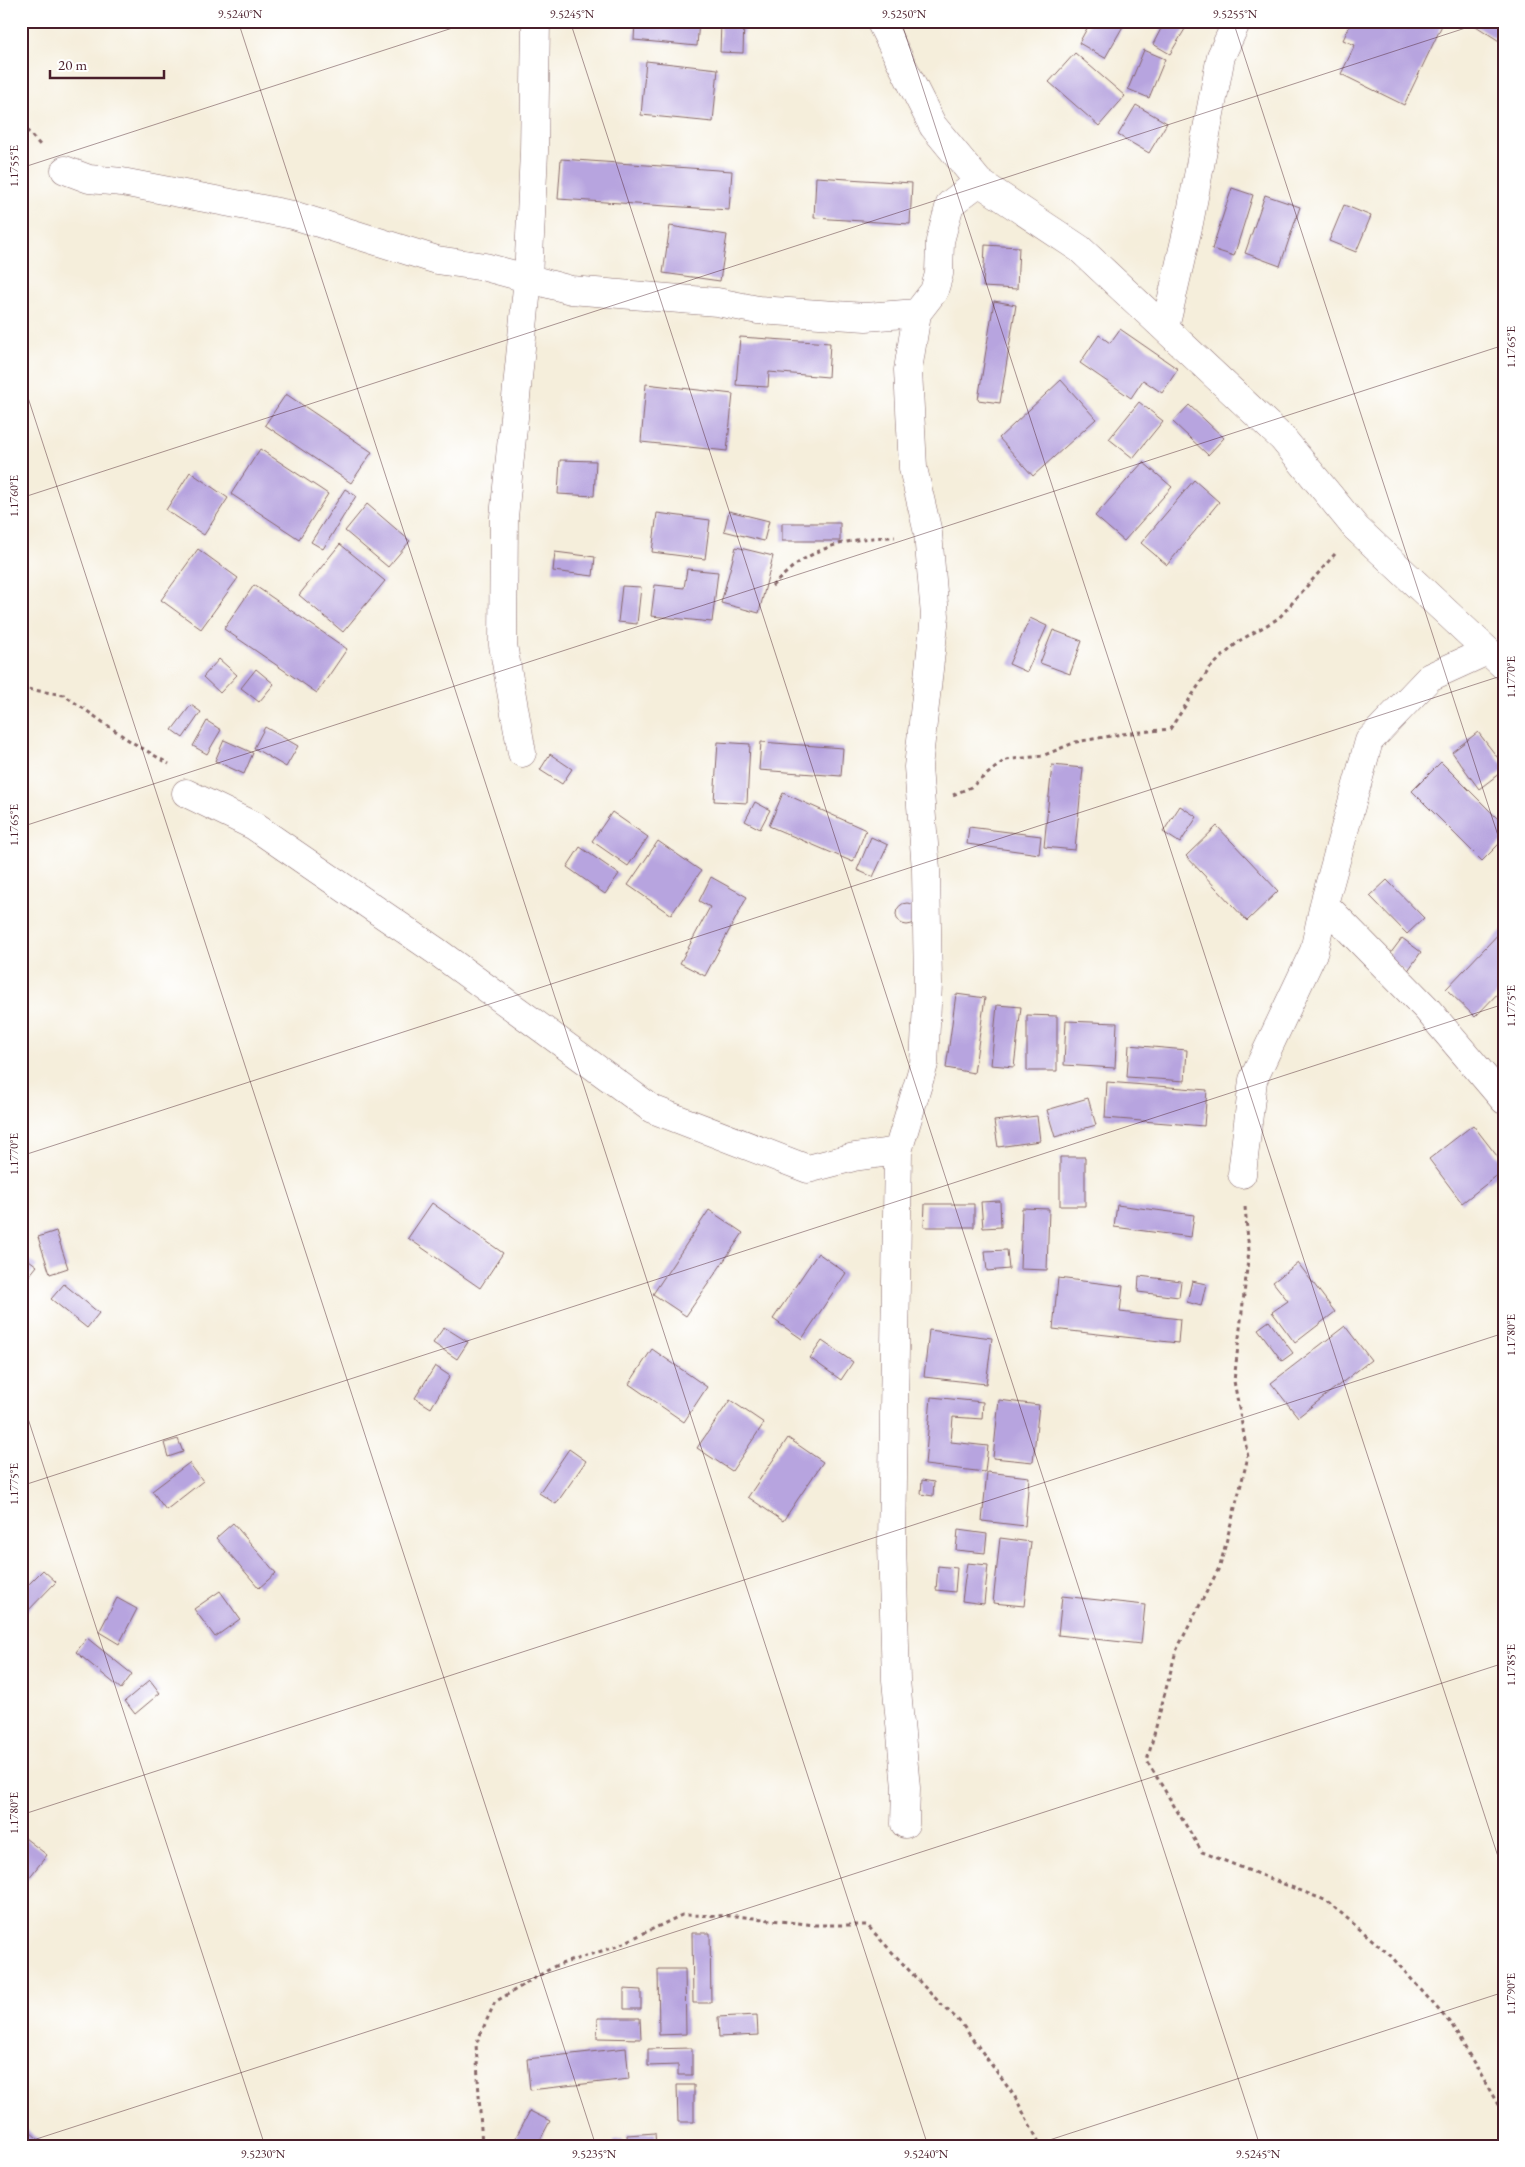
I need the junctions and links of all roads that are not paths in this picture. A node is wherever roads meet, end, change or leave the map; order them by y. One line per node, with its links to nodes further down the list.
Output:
1 (536, 21): 6 (street)
2 (880, 21): 5 (street)
3 (1237, 21): 8 (street)
4 (65, 170): 6 (street)
5 (980, 182): 7 (street); 8 (street)
6 (528, 278): 7 (street); 10 (street)
7 (917, 313): 14 (street)
8 (1164, 328): 9 (street)
9 (1495, 658): 12 (street)
10 (522, 752)
11 (186, 793): 14 (street)
12 (1324, 904): 13 (street); 15 (street)
13 (1504, 1100)
14 (898, 1152): 16 (street)
15 (1242, 1174)
16 (905, 1824)

